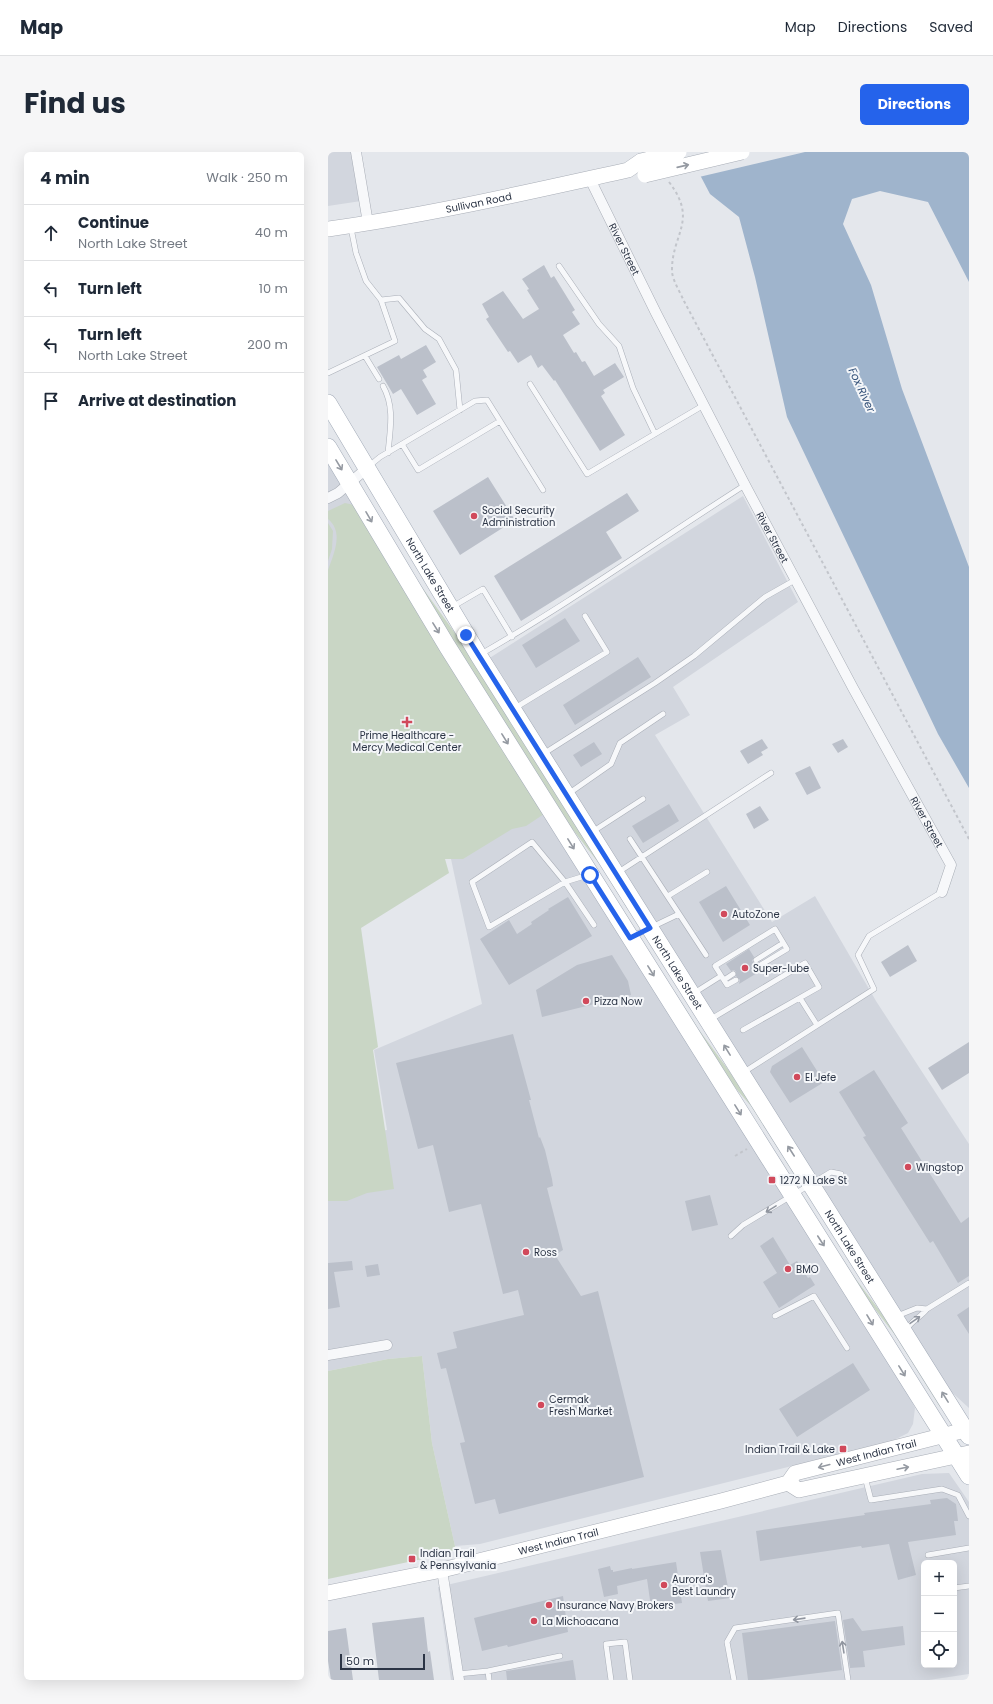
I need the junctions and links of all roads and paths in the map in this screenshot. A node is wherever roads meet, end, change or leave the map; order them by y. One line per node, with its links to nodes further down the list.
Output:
1 (356, 152): 7 (street)
2 (679, 152): 4 (main road, Sullivan Road, bridge)
3 (742, 152): 4 (main road, Sullivan Road, one-way to 3, bridge)
4 (643, 168): 5 (main road, Sullivan Road)
5 (590, 179): 7 (main road, Sullivan Road); 18 (street, River Street)
6 (667, 180): 43 (path)
7 (368, 223): 8 (main road, Sullivan Road)
8 (351, 226): 9 (main road, Sullivan Road); 11 (lane)
9 (328, 229)
10 (559, 266): 21 (lane)
11 (381, 300): 12 (lane); 19 (lane)
12 (365, 356): 13 (lane); 14 (lane)
13 (328, 373)
14 (379, 379)
15 (530, 384): 21 (lane)
16 (383, 386): 24 (lane)
17 (328, 404): 25 (main road, North Lake Street)
18 (704, 405): 21 (lane); 27 (street, River Street)
19 (460, 410): 20 (lane); 22 (lane)
20 (500, 421): 22 (lane); 28 (lane)
21 (655, 434)
22 (402, 444): 24 (lane)
23 (328, 447): 26 (main road, one-way to 26)
24 (388, 453): 25 (lane)
25 (366, 469): 26 (street); 31 (main road, North Lake Street)
26 (350, 483): 29 (street); 47 (main road, one-way to 47)
27 (745, 485): 30 (street, River Street); 33 (lane)
28 (542, 490)
29 (328, 498)
30 (796, 580): 37 (lane); 49 (street, River Street)
31 (450, 608): 33 (lane); 34 (main road, North Lake Street)
32 (585, 616): 35 (lane)
33 (512, 637): 34 (lane)
34 (479, 656): 35 (main road, North Lake Street)
35 (512, 710): 37 (main road, North Lake Street)
36 (663, 714): 39 (lane)
37 (541, 755): 39 (main road, North Lake Street)
38 (771, 773): 44 (lane)
39 (567, 795): 41 (main road, North Lake Street)
40 (643, 799): 41 (lane)
41 (590, 833): 46 (main road, North Lake Street)
42 (630, 839): 44 (lane)
43 (969, 839)
44 (643, 857): 46 (lane); 50 (lane)
45 (707, 872): 50 (lane)
46 (616, 874): 53 (main road, North Lake Street)
47 (590, 875): 48 (lane); 54 (main road)
48 (565, 882): 48 (lane); 52 (lane)
49 (942, 892): 65 (lane)
50 (668, 896): 51 (lane)
51 (679, 914): 53 (lane); 56 (lane)
52 (594, 925)
53 (650, 928): 54 (lane); 62 (main road, North Lake Street)
54 (630, 938): 72 (main road, one-way to 72)
55 (783, 943): 57 (lane); 58 (lane); 60 (lane)
56 (706, 955)
57 (756, 960)
58 (759, 966)
59 (733, 974): 60 (lane)
60 (722, 978): 61 (lane); 62 (lane)
61 (736, 980)
62 (692, 994): 64 (main road, North Lake Street)
63 (800, 998): 64 (lane); 65 (lane); 66 (lane)
64 (708, 1020): 67 (main road, North Lake Street, one-way to 64)
65 (817, 1025): 67 (lane)
66 (743, 1030)
67 (742, 1074): 71 (main road, North Lake Street, one-way to 67)
68 (747, 1149): 69 (path)
69 (734, 1156)
70 (841, 1174): 71 (lane)
71 (812, 1184): 72 (lane); 77 (main road, North Lake Street)
72 (792, 1196): 73 (lane, one-way to 73); 83 (main road, one-way to 83)
73 (731, 1236)
74 (969, 1283): 75 (lane)
75 (927, 1308): 77 (lane); 78 (lane, one-way to 75)
76 (775, 1316): 80 (lane)
77 (894, 1317): 78 (main road, North Lake Street)
78 (905, 1333): 82 (main road, North Lake Street, one-way to 78)
79 (387, 1345): 81 (street)
80 (847, 1348)
81 (328, 1355)
82 (968, 1432): 83 (main road, West Indian Trail)
83 (943, 1435): 84 (main road); 87 (main road, West Indian Trail, one-way to 87)
84 (963, 1454): 85 (main road, West Indian Trail, one-way to 84); 86 (main road)
85 (865, 1476): 87 (main road, West Indian Trail); 88 (lane)
86 (969, 1476)
87 (788, 1483): 91 (main road, West Indian Trail)
88 (969, 1516)
89 (969, 1548): 90 (lane)
90 (928, 1555)
91 (442, 1570): 94 (main road, West Indian Trail); 97 (street)
92 (969, 1586): 93 (lane)
93 (957, 1588)
94 (328, 1593)
95 (560, 1656): 96 (lane)
96 (488, 1671): 97 (lane); 98 (lane)
97 (459, 1677)
98 (489, 1680)
99 (611, 1680): 100 (lane)
100 (630, 1680)
101 (734, 1680): 102 (lane, one-way to 101)
102 (848, 1680)

